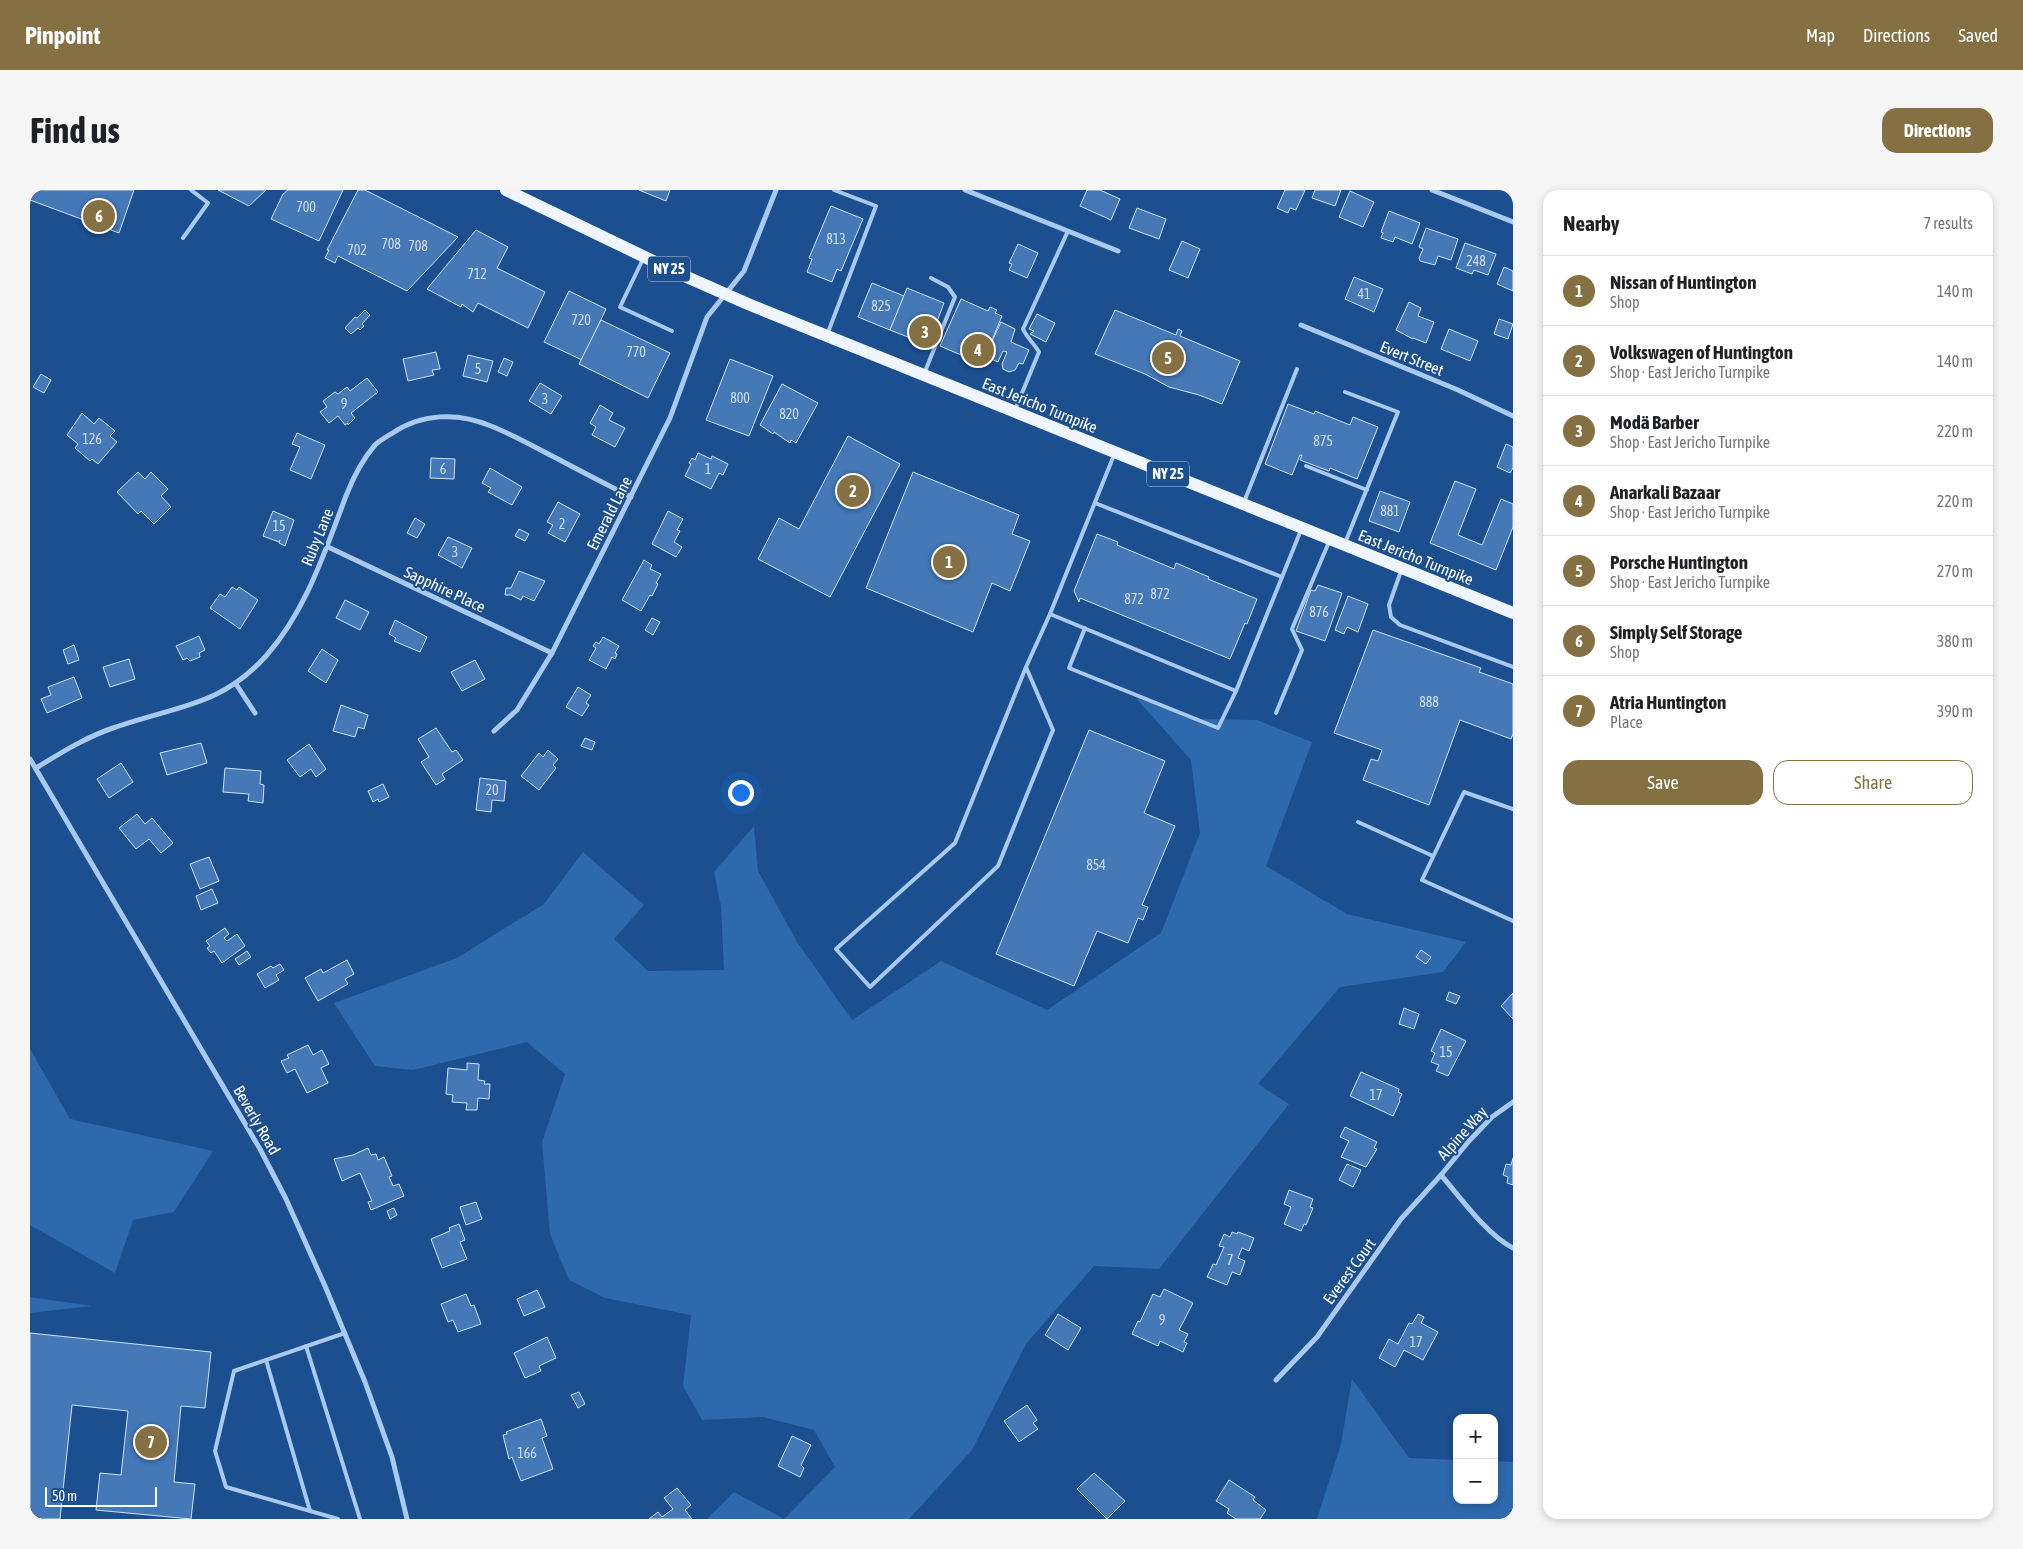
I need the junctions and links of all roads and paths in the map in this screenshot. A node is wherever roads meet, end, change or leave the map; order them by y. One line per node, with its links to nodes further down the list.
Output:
1 (191, 190): 9 (lane)
2 (506, 190): 11 (main road, East Jericho Turnpike / NY 25)
3 (776, 190): 13 (street, Emerald Lane)
4 (834, 190): 16 (lane)
5 (965, 190): 8 (street)
6 (1432, 190): 7 (street)
7 (1513, 222)
8 (1068, 231): 10 (street); 20 (lane)
9 (183, 238)
10 (1118, 251)
11 (644, 256): 13 (main road, East Jericho Turnpike / NY 25); 15 (lane)
12 (931, 278): 18 (lane)
13 (725, 295): 16 (main road, East Jericho Turnpike / NY 25); 25 (street, Emerald Lane)
14 (1300, 325): 21 (street, Evert Street)
15 (672, 331)
16 (827, 337): 18 (main road, East Jericho Turnpike / NY 25)
17 (1297, 369): 27 (lane)
18 (923, 376): 20 (main road, East Jericho Turnpike / NY 25)
19 (1345, 392): 24 (lane)
20 (1014, 412): 22 (main road, East Jericho Turnpike / NY 25)
21 (1513, 416)
22 (1115, 453): 26 (lane); 27 (main road, East Jericho Turnpike / NY 25)
23 (1306, 466): 24 (lane)
24 (1367, 490): 30 (lane)
25 (631, 497): 31 (street, Ruby Lane); 37 (street, Emerald Lane)
26 (1094, 503): 33 (lane); 35 (lane)
27 (1243, 504): 28 (main road, East Jericho Turnpike / NY 25)
28 (1302, 528): 29 (main road, East Jericho Turnpike / NY 25); 33 (lane)
29 (1330, 540): 30 (main road, East Jericho Turnpike / NY 25); 43 (lane)
30 (1344, 545): 32 (main road, East Jericho Turnpike / NY 25)
31 (328, 546): 37 (street, Sapphire Place); 40 (street, Ruby Lane)
32 (1402, 569): 34 (main road, East Jericho Turnpike / NY 25); 38 (lane)
33 (1282, 577): 41 (lane)
34 (1511, 611)
35 (1050, 614): 36 (lane); 39 (lane)
36 (1085, 628): 41 (lane); 41 (lane)
37 (552, 653): 44 (street, Emerald Lane)
38 (1513, 667)
39 (1026, 668): 39 (lane)
40 (236, 684): 42 (street); 46 (street, Ruby Lane)
41 (1236, 691)
42 (255, 713)
43 (1276, 713)
44 (494, 731)
45 (30, 759): 46 (street, Beverly Road)
46 (36, 768): 54 (street, Beverly Road)
47 (1513, 809): 49 (lane)
48 (1358, 822): 49 (lane)
49 (1433, 856): 50 (lane)
50 (1513, 920)
51 (1513, 1102): 52 (street, Alpine Way)
52 (1441, 1176): 53 (street, Alpine Way); 57 (street, Everest Court)
53 (1513, 1248)
54 (345, 1333): 55 (lane); 61 (street, Beverly Road)
55 (306, 1346): 56 (lane); 60 (lane)
56 (266, 1360): 58 (lane); 58 (lane)
57 (1276, 1380)
58 (310, 1511): 59 (lane)
59 (338, 1519)
60 (360, 1519)
61 (407, 1519)

